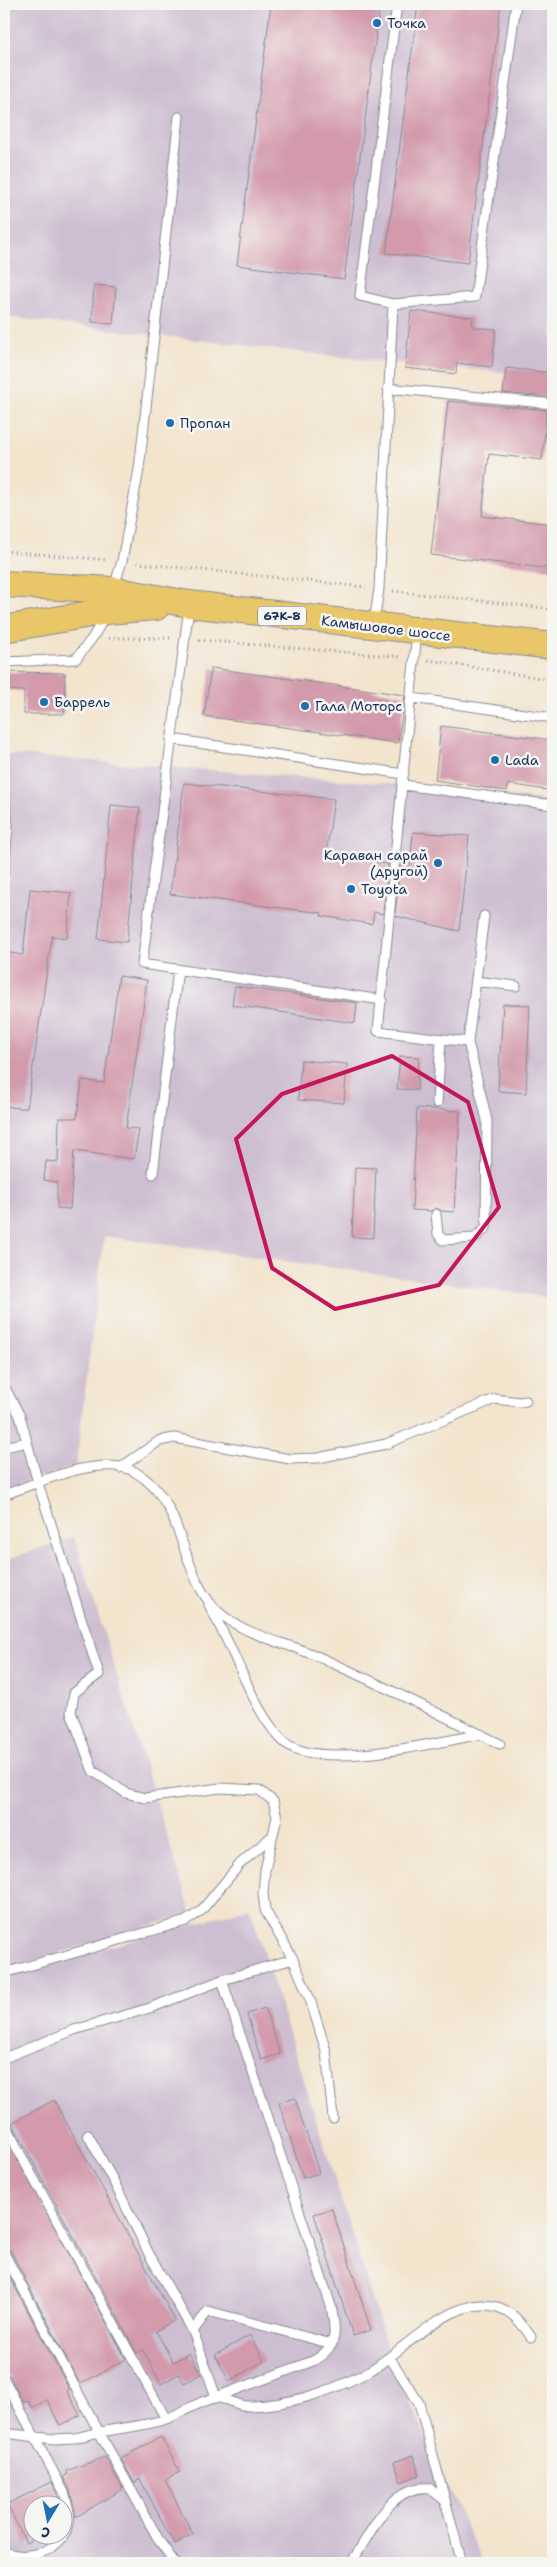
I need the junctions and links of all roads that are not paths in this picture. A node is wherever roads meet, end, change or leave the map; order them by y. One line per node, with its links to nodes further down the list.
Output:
1 (397, 4): 4 (lane)
2 (516, 4): 4 (lane)
3 (178, 118): 8 (lane)
4 (393, 304): 5 (lane)
5 (388, 388): 6 (lane); 10 (lane)
6 (553, 404)
7 (4, 584): 8 (main road, Камышовое шоссе / 67К-8)
8 (110, 601): 9 (main road, Камышовое шоссе / 67К-8); 11 (main road, Камышовое шоссе / 67К-8); 14 (lane)
9 (189, 604): 10 (main road, Камышовое шоссе / 67К-8); 17 (lane)
10 (374, 626): 12 (main road, Камышовое шоссе / 67К-8)
11 (4, 629)
12 (418, 631): 13 (main road, Камышовое шоссе / 67К-8); 15 (lane)
13 (553, 646)
14 (4, 662)
15 (412, 698): 16 (lane); 18 (lane)
16 (553, 718)
17 (171, 739): 18 (lane); 25 (lane)
18 (404, 774): 19 (lane)
19 (403, 785): 21 (lane); 28 (lane)
20 (4, 794): 22 (lane)
21 (553, 806)
22 (6, 826): 23 (lane)
23 (4, 871)
24 (484, 916): 26 (lane)
25 (178, 969): 28 (lane); 32 (lane)
26 (476, 981): 27 (lane); 30 (lane)
27 (516, 986)
28 (382, 1000): 29 (lane)
29 (441, 1039): 30 (lane); 31 (lane)
30 (468, 1042): 33 (lane)
31 (437, 1103)
32 (153, 1174)
33 (436, 1214)
34 (4, 1386): 36 (lane)
35 (526, 1400): 38 (lane)
36 (27, 1442): 37 (lane); 39 (lane)
37 (4, 1447)
38 (120, 1468): 39 (lane); 41 (lane)
39 (38, 1483): 40 (lane); 44 (lane)
40 (4, 1495)
41 (203, 1594): 42 (lane); 42 (lane)
42 (481, 1734): 43 (lane)
43 (500, 1744)
44 (271, 1838): 45 (lane); 46 (lane)
45 (293, 1959): 47 (lane); 49 (lane)
46 (4, 1973)
47 (222, 1980): 48 (lane); 55 (lane)
48 (4, 2058)
49 (333, 2118)
50 (4, 2120): 59 (lane)
51 (88, 2136): 53 (lane)
52 (4, 2254): 60 (lane)
53 (193, 2331): 55 (lane); 58 (lane)
54 (531, 2337): 56 (lane)
55 (332, 2344): 58 (lane)
56 (390, 2358): 58 (lane); 63 (lane)
57 (4, 2380): 62 (lane)
58 (216, 2397): 59 (lane)
59 (166, 2419): 60 (lane)
60 (99, 2432): 62 (lane); 65 (lane)
61 (4, 2433): 62 (lane)
62 (37, 2438): 64 (lane)
63 (444, 2501): 66 (lane); 67 (lane)
64 (4, 2552)
65 (175, 2563)
66 (351, 2563)
67 (462, 2563)

